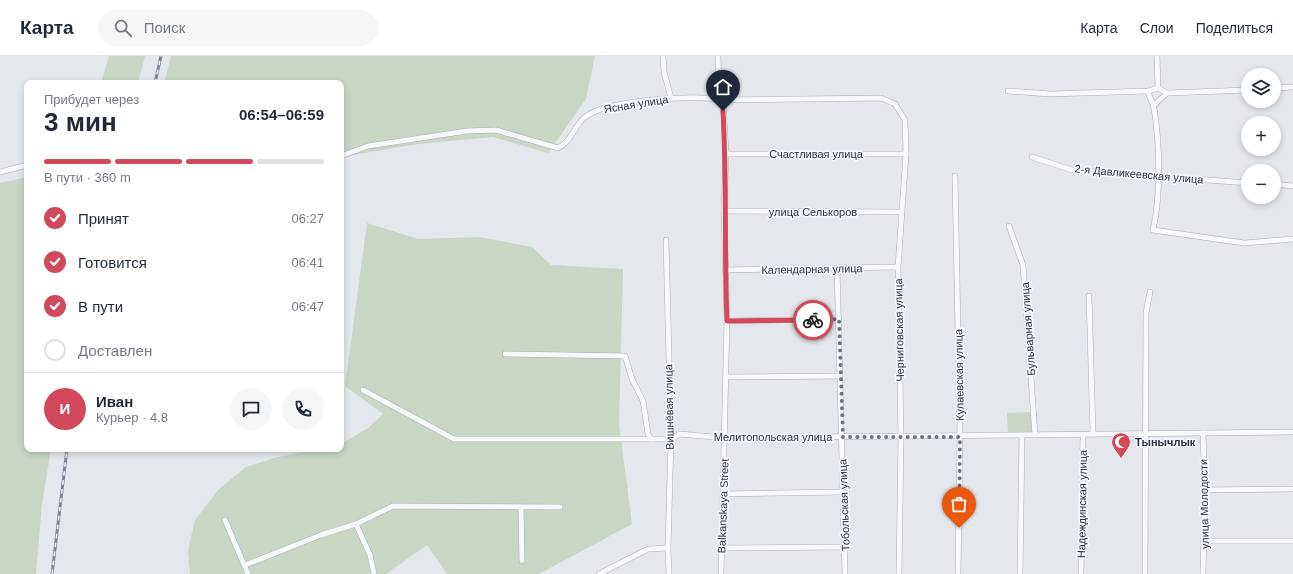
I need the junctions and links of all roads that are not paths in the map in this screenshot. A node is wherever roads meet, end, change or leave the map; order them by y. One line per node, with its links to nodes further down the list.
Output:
1 (663, 56): 11 (street)
2 (718, 56): 13 (street, Balkanskaya Street)
3 (1157, 56): 5 (street)
4 (1293, 87): 6 (street)
5 (1158, 88): 7 (street); 10 (street)
6 (1281, 88)
7 (1148, 90): 9 (street); 14 (street)
8 (1241, 90): 10 (street)
9 (1008, 91)
10 (1167, 93): 14 (street)
11 (671, 98): 13 (street, Ясная улица); 17 (street, Ясная улица)
12 (881, 98): 13 (street, Ясная улица); 16 (street, Черниговская улица)
13 (723, 100): 15 (street, Balkanskaya Street)
14 (1153, 106): 22 (street)
15 (726, 154): 16 (street, Счастливая улица); 26 (street, Balkanskaya Street)
16 (906, 154): 27 (street, Черниговская улица)
17 (344, 155)
18 (1032, 157): 22 (street, 2-я Давликеевская улица)
19 (24, 166): 20 (street)
20 (0, 172)
21 (955, 176): 51 (street, Кулаевская улица)
22 (1159, 177): 23 (street, 2-я Давликеевская улица); 29 (street)
23 (1241, 183)
24 (1281, 185): 25 (street)
25 (1293, 186)
26 (724, 211): 27 (street, улица Селькоров); 33 (street, Balkanskaya Street)
27 (901, 212): 31 (street, Черниговская улица)
28 (1009, 226): 48 (street, Бульварная улица)
29 (1293, 239)
30 (666, 240): 54 (street, Вишнёвая улица)
31 (898, 267): 32 (street, Календарная улица); 50 (street, Черниговская улица)
32 (837, 268): 33 (street, Календарная улица); 36 (street, Тобольская улица)
33 (725, 270): 37 (street, Balkanskaya Street)
34 (1150, 292): 43 (street)
35 (1089, 296): 46 (street, Надеждинская улица)
36 (839, 319): 37 (street); 39 (street, Тобольская улица)
37 (727, 321): 40 (street, Balkanskaya Street)
38 (505, 354): 53 (street)
39 (840, 376): 40 (street); 49 (street, Тобольская улица)
40 (726, 377): 52 (street, Balkanskaya Street)
41 (363, 390): 53 (street, Мелитопольская улица)
42 (1293, 432): 44 (street, Мелитопольская улица)
43 (1147, 433): 44 (street, Мелитопольская улица); 46 (street, Мелитопольская улица); 80 (street)
44 (1203, 433): 56 (street, улица Молодости)
45 (1083, 434): 46 (street, Мелитопольская улица); 48 (street, Мелитопольская улица); 79 (street, Надеждинская улица)
46 (1093, 434)
47 (1022, 435): 48 (street, Мелитопольская улица); 51 (street, Мелитопольская улица); 78 (street)
48 (1035, 435)
49 (843, 437): 50 (street, Мелитопольская улица); 52 (street, Мелитопольская улица); 57 (street, Тобольская улица)
50 (901, 437): 51 (street, Мелитопольская улица); 76 (street, Черниговская улица)
51 (960, 437): 77 (street, Кулаевская улица)
52 (724, 438): 54 (street, Мелитопольская улица); 58 (street, Balkanskaya Street)
53 (651, 439): 54 (street, Мелитопольская улица)
54 (671, 439): 66 (street, Вишнёвая улица)
55 (1293, 489): 56 (street)
56 (1205, 490): 63 (street, улица Молодости)
57 (842, 492): 58 (street); 65 (street, Тобольская улица)
58 (723, 494): 67 (street, Balkanskaya Street)
59 (521, 507): 60 (street); 62 (street); 68 (street)
60 (560, 507)
61 (225, 520): 69 (street)
62 (356, 524): 69 (street); 71 (street)
63 (1205, 540): 64 (street); 81 (street, улица Молодости)
64 (1293, 541)
65 (846, 547): 67 (street); 75 (street, Тобольская улица)
66 (668, 548): 72 (street); 73 (street, Вишнёвая улица)
67 (721, 548): 74 (street, Balkanskaya Street)
68 (522, 561)
69 (245, 565): 70 (street)
70 (248, 574)
71 (374, 574)
72 (599, 574)
73 (669, 574)
74 (721, 574)
75 (845, 574)
76 (899, 574)
77 (958, 574)
78 (1020, 574)
79 (1081, 574)
80 (1145, 574)
81 (1203, 574)

